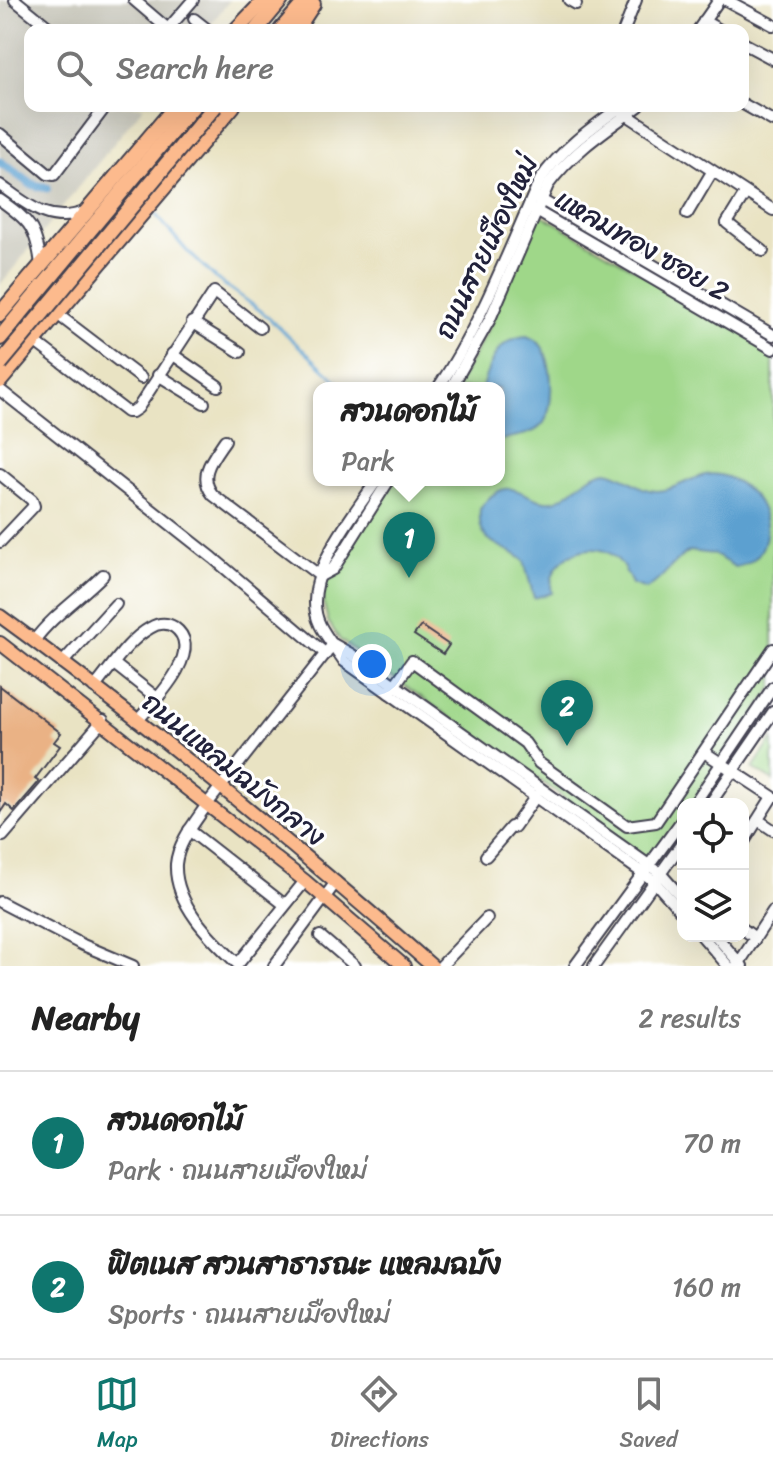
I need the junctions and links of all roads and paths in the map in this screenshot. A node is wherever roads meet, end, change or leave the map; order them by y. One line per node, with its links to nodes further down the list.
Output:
1 (15, 0): 12 (street)
2 (134, 0): 13 (street)
3 (193, 0): 14 (street)
4 (265, 0): 16 (highway)
5 (281, 0): 17 (highway)
6 (307, 0): 18 (highway)
7 (315, 0): 19 (highway)
8 (636, 0): 20 (street)
9 (726, 0): 22 (street)
10 (715, 1): 21 (street)
11 (194, 19): 15 (street)
12 (45, 24)
13 (162, 24)
14 (172, 24)
15 (200, 24)
16 (242, 24)
17 (261, 24)
18 (286, 24)
19 (300, 24)
20 (626, 24)
21 (702, 24)
22 (773, 25)
23 (749, 46): 24 (street)
24 (773, 59)
25 (749, 107): 33 (street)
26 (101, 112): 34 (street)
27 (171, 112): 42 (highway)
28 (188, 112): 53 (highway)
29 (210, 112): 58 (highway, bridge)
30 (228, 112): 47 (highway)
31 (620, 112): 38 (street, ถนนสายเมืองใหม่)
32 (625, 112): 35 (street)
33 (773, 121)
34 (0, 134)
35 (712, 172): 37 (street); 43 (street)
36 (0, 185): 42 (street)
37 (745, 194): 41 (street); 44 (street)
38 (538, 197): 40 (street, ถนนสายเมืองใหม่); 51 (street, แหลมทอง ซอย 2)
39 (0, 200): 45 (street)
40 (532, 209): 49 (street, ถนนสายเมืองใหม่); 51 (street, แหลมทอง ซอย 2)
41 (773, 210)
42 (87, 211): 45 (highway)
43 (687, 214)
44 (763, 251)
45 (41, 264): 46 (highway)
46 (0, 314)
47 (57, 314): 54 (highway); 60 (street)
48 (192, 322): 50 (street); 56 (street); 57 (street)
49 (481, 324): 62 (street, ถนนสายเมืองใหม่); 63 (street, ถนนสายเมืองใหม่)
50 (260, 328)
51 (760, 334): 52 (street, แหลมทอง ซอย 2); 55 (street, แหลมทอง ซอย 2)
52 (773, 335)
53 (0, 339): 54 (highway)
54 (31, 344): 59 (street); 61 (highway)
55 (773, 349)
56 (240, 352)
57 (172, 354): 59 (street); 64 (street)
58 (0, 364)
59 (158, 375): 66 (street)
60 (141, 378)
61 (0, 381)
62 (442, 382)
63 (454, 382)
64 (218, 386)
65 (0, 390): 79 (street)
66 (204, 403)
67 (225, 440): 74 (street)
68 (0, 474): 72 (street)
69 (375, 486): 71 (street)
70 (384, 486): 71 (street)
71 (368, 503): 74 (street)
72 (0, 542)
73 (103, 575): 77 (street)
74 (320, 576): 79 (street)
75 (116, 604): 82 (street)
76 (0, 616): 77 (main road, ถนนแหลมฉบังกลาง)
77 (29, 638): 81 (main road); 82 (main road, ถนนแหลมฉบังกลาง)
78 (0, 643): 81 (main road, ถนนแหลมฉบังกลาง)
79 (330, 649): 86 (street); 95 (street)
80 (773, 649): 91 (street)
81 (12, 651): 89 (main road, ถนนแหลมฉบังกลาง)
82 (62, 663): 85 (main road, ถนนแหลมฉบังกลาง)
83 (114, 664): 85 (street); 87 (street); 87 (street)
84 (773, 687): 92 (street)
85 (94, 688): 90 (main road, ถนนแหลมฉบังกลาง)
86 (392, 689): 94 (street); 96 (street); 101 (street)
87 (157, 698): 90 (street)
88 (773, 712): 93 (street)
89 (103, 720): 100 (main road, ถนนแหลมฉบังกลาง); 107 (street)
90 (137, 721): 95 (main road, ถนนแหลมฉบังกลาง)
91 (704, 752): 92 (street); 94 (street)
92 (723, 764): 93 (street); 98 (street)
93 (734, 772): 97 (street); 99 (street)
94 (569, 785): 101 (street)
95 (220, 787): 100 (street); 113 (main road, ถนนแหลมฉบังกลาง)
96 (536, 796): 101 (street); 109 (street)
97 (773, 797): 102 (street)
98 (698, 798)
99 (714, 798)
100 (208, 803): 104 (street); 112 (main road, ถนนแหลมฉบังกลาง)
101 (556, 804): 110 (street)
102 (758, 820): 105 (street); 106 (street)
103 (677, 827): 110 (street)
104 (189, 830): 117 (street); 117 (street)
105 (773, 830)
106 (749, 834)
107 (3, 836)
108 (677, 850): 111 (street)
109 (486, 856)
110 (646, 869): 111 (street); 133 (street)
111 (657, 877): 114 (street); 118 (street); 134 (street)
112 (305, 881): 115 (main road, ถนนแหลมฉบังกลาง); 117 (street)
113 (336, 882): 115 (street); 131 (main road, ถนนแหลมฉบังกลาง)
114 (677, 894)
115 (325, 897): 128 (street); 130 (main road, ถนนแหลมฉบังกลาง)
116 (0, 902): 127 (street)
117 (285, 905)
118 (677, 905)
119 (773, 911): 123 (street)
120 (487, 918): 132 (street)
121 (749, 934): 123 (street)
122 (320, 936): 129 (street)
123 (755, 938): 126 (street)
124 (707, 942): 135 (street)
125 (721, 942): 126 (street)
126 (739, 965)
127 (133, 966)
128 (274, 966)
129 (355, 966)
130 (403, 966)
131 (432, 966)
132 (441, 966)
133 (575, 966)
134 (594, 966)
135 (728, 966)

